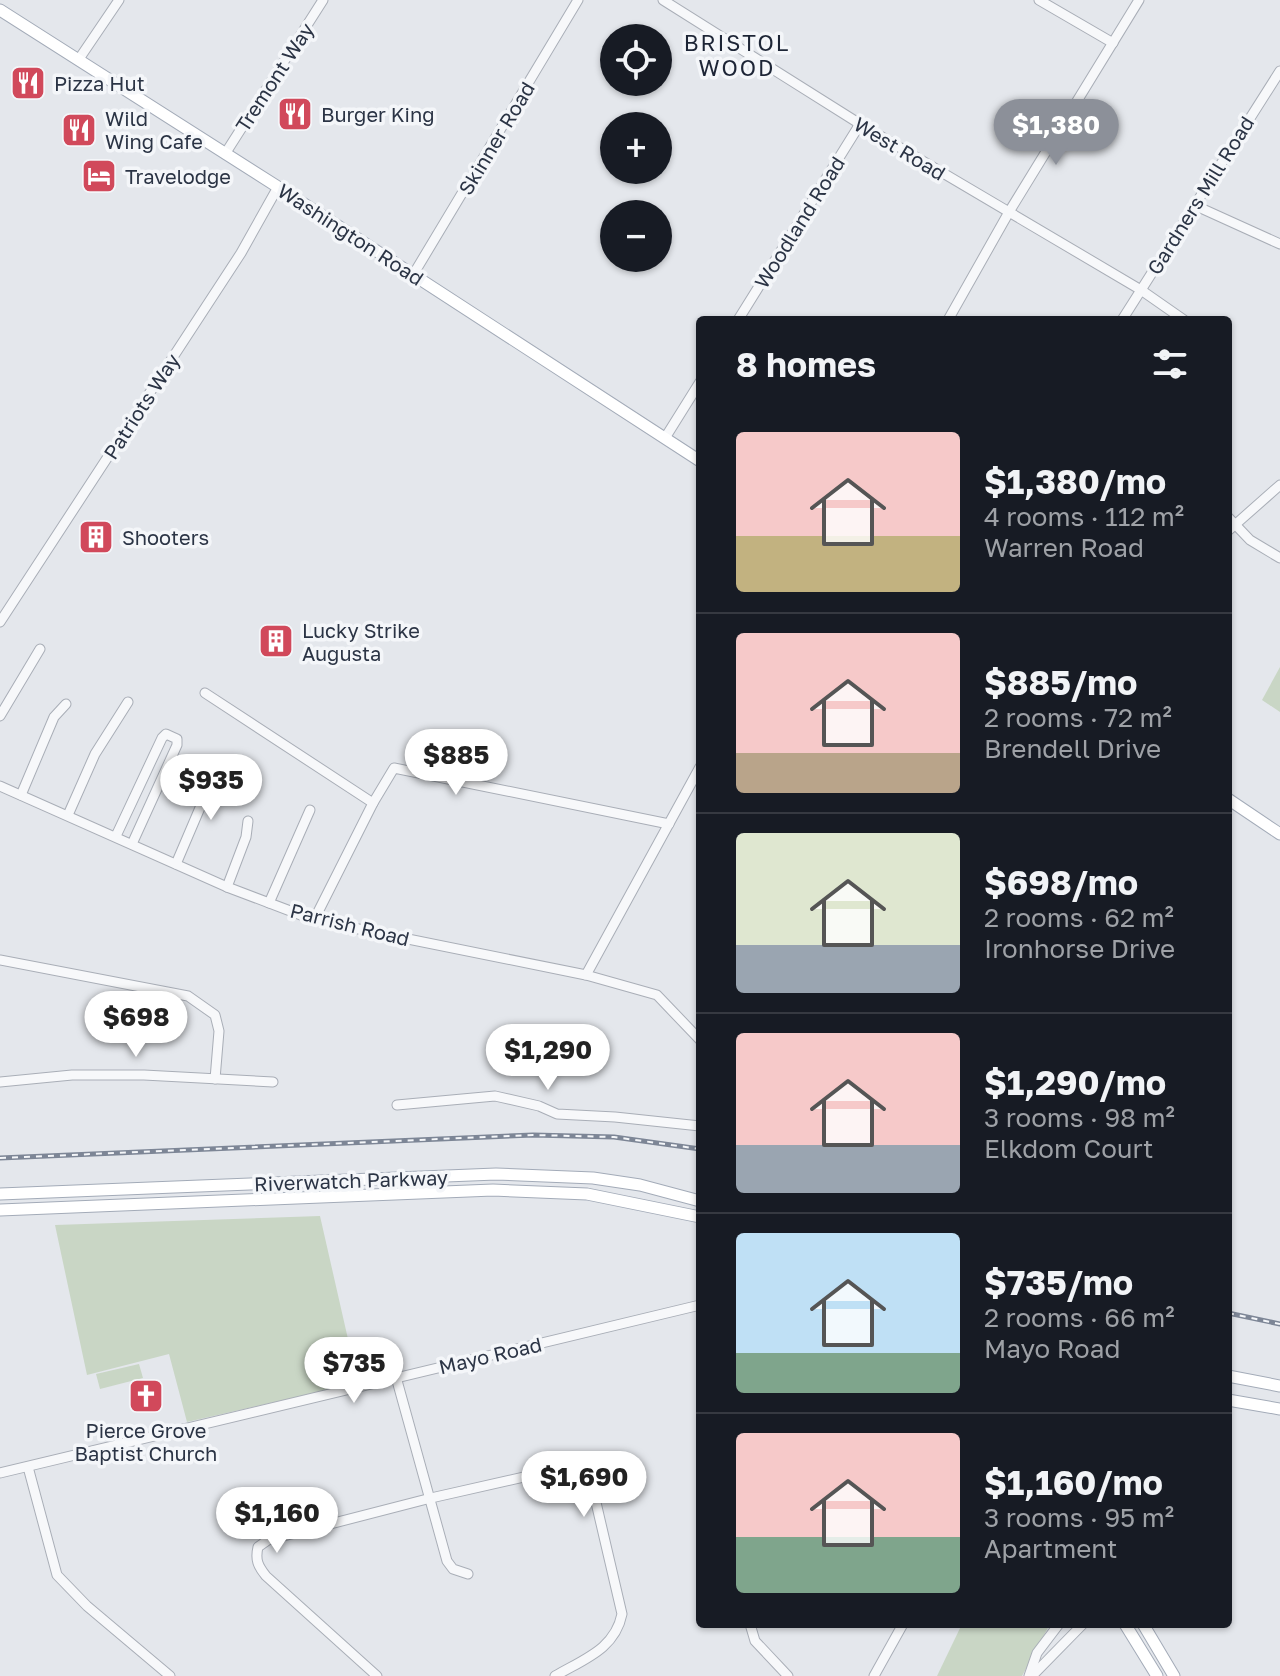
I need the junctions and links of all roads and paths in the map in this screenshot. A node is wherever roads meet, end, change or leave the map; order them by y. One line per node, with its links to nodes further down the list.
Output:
1 (119, 0): 9 (street)
2 (323, 0): 12 (street, Tremont Way)
3 (578, 0): 17 (street, Skinner Road)
4 (663, 0): 11 (street, West Road)
5 (1039, 0): 8 (street)
6 (1139, 0): 8 (street)
7 (0, 10): 9 (main road, Washington Road)
8 (1113, 43): 15 (street)
9 (79, 59): 12 (main road, Washington Road)
10 (1280, 71): 14 (street, Gardners Mill Road)
11 (860, 124): 15 (street, West Road); 19 (street, Woodland Road)
12 (225, 154): 13 (main road, Washington Road)
13 (278, 187): 17 (main road, Washington Road); 30 (street, Patriots Way)
14 (1194, 205): 16 (street); 18 (street, Gardners Mill Road)
15 (1009, 212): 18 (street, West Road); 20 (street)
16 (1280, 244)
17 (413, 275): 24 (main road, Washington Road)
18 (1141, 290): 21 (street, Gardners Mill Road); 22 (street, West Road)
19 (740, 316)
20 (950, 316)
21 (1125, 316)
22 (1178, 316)
23 (696, 388): 24 (street)
24 (665, 438): 25 (main road, Washington Road)
25 (696, 458)
26 (1280, 485): 27 (street)
27 (1232, 522)
28 (1232, 526): 29 (street)
29 (1280, 558)
30 (0, 622)
31 (40, 649): 35 (street)
32 (205, 693): 41 (street)
33 (128, 702): 43 (street)
34 (66, 704): 39 (street)
35 (0, 716)
36 (221, 768): 49 (street)
37 (696, 783): 45 (street)
38 (0, 786): 39 (street, Parrish Road)
39 (21, 795): 43 (street, Parrish Road)
40 (1232, 802): 46 (main road)
41 (373, 803): 45 (street); 52 (street)
42 (310, 810): 51 (street)
43 (68, 815): 47 (street, Parrish Road)
44 (248, 821): 50 (street)
45 (669, 824): 54 (street)
46 (1280, 834)
47 (116, 836): 48 (street, Parrish Road); 48 (street)
48 (132, 844): 49 (street, Parrish Road)
49 (176, 864): 50 (street, Parrish Road)
50 (227, 887): 51 (street, Parrish Road)
51 (269, 903): 52 (street, Parrish Road)
52 (314, 920): 54 (street, Parrish Road)
53 (0, 960): 56 (street)
54 (586, 975): 55 (street, Parrish Road)
55 (696, 1036)
56 (215, 1079): 57 (street); 58 (street)
57 (0, 1082)
58 (273, 1082)
59 (397, 1105): 60 (street)
60 (696, 1126)
61 (0, 1194): 62 (main road, Riverwatch Parkway)
62 (696, 1200)
63 (0, 1210): 64 (main road, Riverwatch Parkway)
64 (696, 1216)
65 (696, 1306): 66 (street, Mayo Road)
66 (396, 1377): 71 (street, Mayo Road); 73 (street)
67 (1232, 1377): 68 (main road)
68 (1280, 1386)
69 (1232, 1401): 70 (main road)
70 (1280, 1409)
71 (28, 1467): 72 (street, Mayo Road); 81 (street)
72 (0, 1473)
73 (431, 1498): 74 (street); 82 (street); 83 (street)
74 (468, 1574)
75 (751, 1628): 84 (street)
76 (901, 1628): 85 (street)
77 (1056, 1628): 86 (street)
78 (1079, 1628): 86 (street)
79 (1127, 1628): 87 (main road)
80 (1145, 1628): 88 (main road)
81 (170, 1676)
82 (377, 1676)
83 (555, 1676)
84 (788, 1676)
85 (874, 1676)
86 (1030, 1676)
87 (1157, 1676)
88 (1174, 1676)

